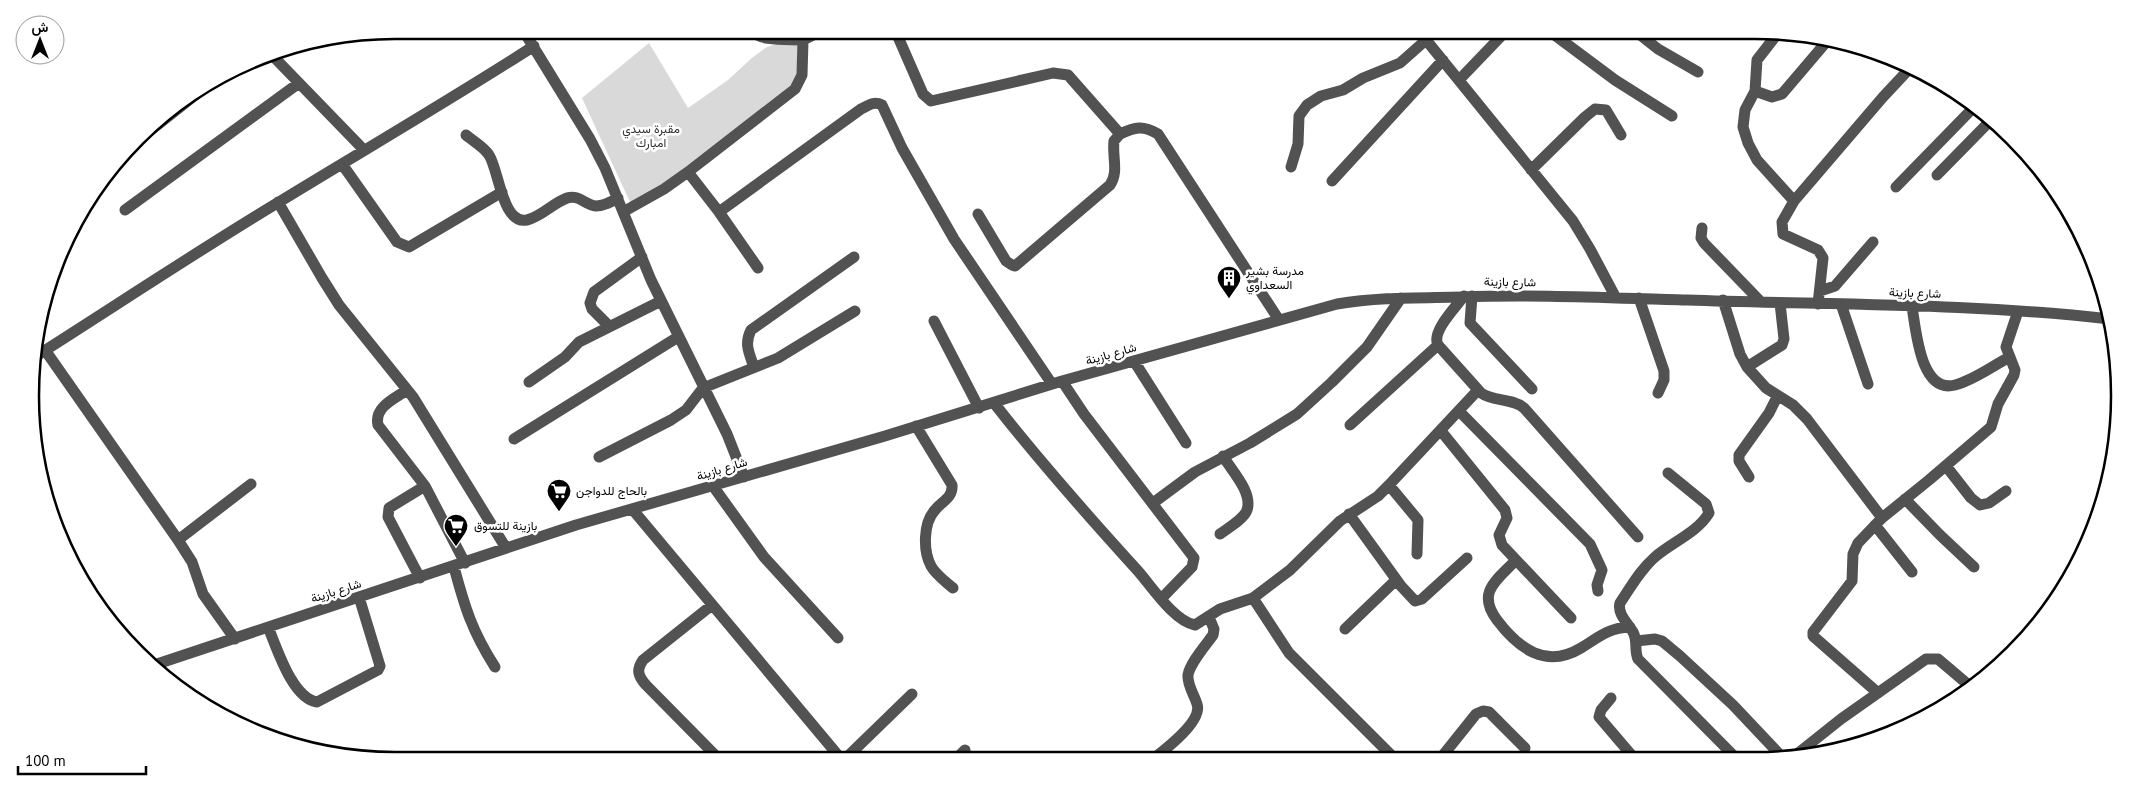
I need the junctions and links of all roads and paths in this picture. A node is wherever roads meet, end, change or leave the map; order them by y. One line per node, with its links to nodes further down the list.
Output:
1 (529, 39): 10 (street)
2 (773, 39): 7 (street)
3 (898, 39): 22 (street)
4 (1498, 39): 16 (street)
5 (1560, 39): 20 (street)
6 (1645, 39): 14 (street)
7 (803, 40): 29 (street)
8 (1426, 40): 13 (street); 27 (street)
9 (1773, 40): 18 (street)
10 (534, 46): 25 (street); 34 (street)
11 (1823, 46): 18 (street)
12 (276, 60): 17 (street)
13 (1443, 60): 16 (street); 31 (street)
14 (1698, 72)
15 (1905, 73): 35 (street)
16 (1459, 80): 28 (street)
17 (299, 83): 25 (street); 37 (street)
18 (1756, 91): 35 (street)
19 (1970, 111): 32 (street)
20 (1672, 116)
21 (1987, 124): 30 (street)
22 (1120, 134): 40 (street); 61 (street)
23 (466, 135): 33 (street)
24 (1620, 135): 28 (street)
25 (364, 150): 26 (street)
26 (342, 164): 33 (street); 36 (street)
27 (1291, 168)
28 (1531, 170): 49 (street)
29 (688, 172): 38 (street); 39 (street)
30 (1937, 175)
31 (1332, 181)
32 (1896, 187)
33 (502, 192): 34 (street)
34 (618, 198): 38 (street)
35 (1794, 201): 46 (street)
36 (278, 202): 66 (street); 77 (street)
37 (124, 210)
38 (623, 212): 43 (street)
39 (719, 212): 45 (street); 73 (street)
40 (978, 214)
41 (1702, 228): 53 (street)
42 (1873, 242): 46 (street)
43 (642, 257): 52 (street); 63 (street)
44 (854, 257): 70 (street)
45 (758, 268)
46 (1820, 291): 55 (street)
47 (1468, 296): 48 (street, شارع بازينة); 49 (street, شارع بازينة); 65 (street); 76 (street)
48 (1401, 298): 61 (street, شارع بازينة); 89 (street)
49 (1616, 298): 50 (street, شارع بازينة)
50 (1639, 298): 51 (street, شارع بازينة); 79 (street)
51 (1723, 300): 53 (street, شارع بازينة); 71 (street)
52 (661, 301): 63 (street); 64 (street)
53 (1761, 302): 54 (street, شارع بازينة)
54 (1780, 303): 55 (street, شارع بازينة); 71 (street)
55 (1818, 304): 56 (street, شارع بازينة)
56 (1841, 304): 57 (street, شارع بازينة); 74 (street)
57 (1912, 307): 59 (street, شارع بازينة); 68 (street)
58 (855, 311): 70 (street)
59 (2018, 311): 60 (street, شارع بازينة); 68 (street)
60 (2102, 318)
61 (1279, 320): 69 (street, شارع بازينة)
62 (934, 321): 82 (street)
63 (609, 326): 72 (street)
64 (678, 336): 75 (street); 87 (street)
65 (1438, 346): 78 (street); 84 (street)
66 (45, 350): 67 (street); 107 (street)
67 (42, 352)
68 (2010, 357): 91 (street)
69 (1134, 361): 73 (street, شارع بازينة); 88 (street)
70 (754, 366): 75 (street)
71 (1747, 366): 80 (street)
72 (529, 382)
73 (1057, 383): 81 (street, شارع بازينة); 101 (street)
74 (1868, 384)
75 (703, 388): 90 (street); 93 (street)
76 (1532, 389)
77 (407, 390): 97 (street); 108 (street)
78 (1478, 390): 83 (street); 106 (street)
79 (1658, 392)
80 (1777, 397): 94 (street); 104 (street)
81 (994, 403): 82 (street, شارع بازينة); 121 (street)
82 (978, 408): 85 (street, شارع بازينة)
83 (1459, 411): 86 (street); 118 (street)
84 (1350, 425)
85 (916, 426): 93 (street, شارع بازينة); 117 (street)
86 (1441, 431): 96 (street); 111 (street)
87 (514, 438)
88 (1186, 444)
89 (1223, 456): 101 (street); 105 (street)
90 (599, 457)
91 (1946, 466): 99 (street); 100 (street)
92 (1668, 473): 126 (street)
93 (744, 477): 98 (street, شارع بازينة)
94 (1750, 477)
95 (251, 484): 107 (street)
96 (1389, 485): 103 (street); 109 (street)
97 (425, 486): 112 (street); 115 (street)
98 (713, 486): 102 (street, شارع بازينة); 128 (street)
99 (2006, 491)
100 (1905, 500): 104 (street); 113 (street)
101 (1153, 503): 121 (street)
102 (633, 510): 108 (street, شارع بازينة); 122 (street)
103 (1349, 514): 116 (street); 120 (street)
104 (1878, 521): 114 (street); 134 (street)
105 (1220, 534)
106 (1638, 536)
107 (178, 540): 129 (street)
108 (506, 548): 112 (street, شارع بازينة)
109 (1417, 554)
110 (1467, 558): 116 (street)
111 (1516, 560): 124 (street); 126 (street)
112 (460, 565): 115 (street, شارع بازينة); 132 (street)
113 (1974, 567)
114 (1912, 572)
115 (420, 578): 119 (street, شارع بازينة)
116 (1396, 580): 127 (street)
117 (953, 588)
118 (1598, 592)
119 (359, 597): 125 (street, شارع بازينة); 125 (street)
120 (1253, 598): 123 (street); 144 (street)
121 (1161, 599): 123 (street)
122 (712, 606): 140 (street); 141 (street)
123 (1209, 617): 143 (street)
124 (1571, 618)
125 (268, 627): 129 (street, شارع بازينة)
126 (1630, 627): 130 (street)
127 (1346, 629)
128 (838, 638)
129 (235, 639): 131 (street, شارع بازينة)
130 (1636, 641): 139 (street); 147 (street)
131 (159, 663)
132 (495, 667)
133 (1966, 683): 134 (street)
134 (1878, 693): 138 (street)
135 (912, 694): 142 (street)
136 (1611, 698): 146 (street)
137 (1525, 748): 145 (street)
138 (1805, 748)
139 (1776, 751)
140 (712, 752)
141 (836, 752)
142 (851, 752)
143 (1162, 752)
144 (1388, 752)
145 (1446, 752)
146 (1629, 752)
147 (1730, 752)

